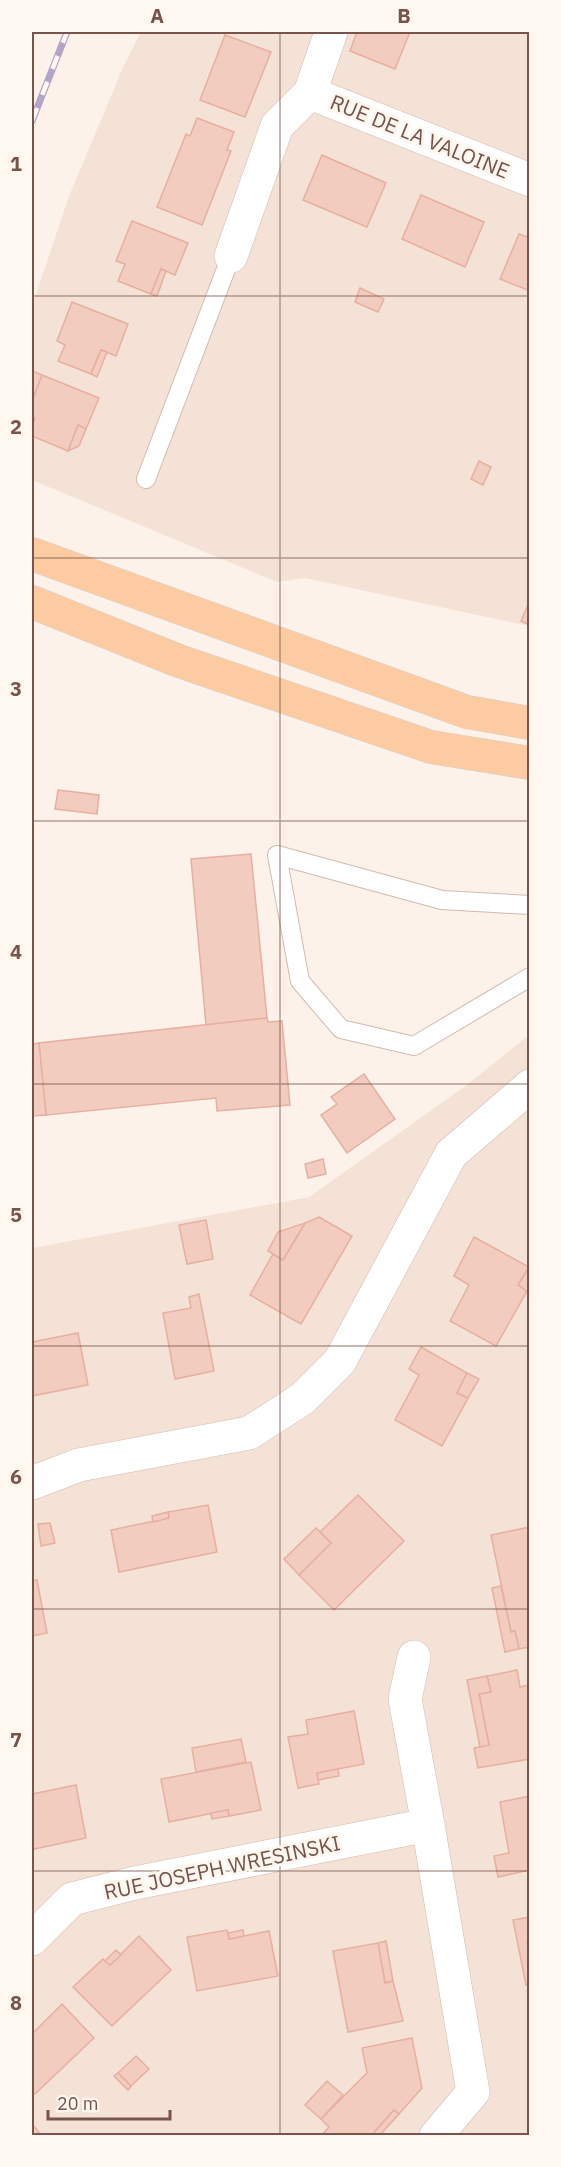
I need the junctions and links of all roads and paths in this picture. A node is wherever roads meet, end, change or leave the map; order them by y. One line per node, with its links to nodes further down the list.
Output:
1 (331, 32): 2 (street, RUE DE LA VALOINE)
2 (310, 93): 3 (street, RUE DE LA VALOINE); 4 (street, RUE DE LA VALOINE)
3 (530, 180)
4 (231, 256): 5 (lane)
5 (146, 479)
6 (32, 554): 8 (main road)
7 (32, 602): 9 (main road)
8 (530, 723)
9 (530, 763)
10 (530, 905): 11 (lane)
11 (530, 977)
12 (530, 1086): 13 (street)
13 (32, 1483)
14 (414, 1656): 15 (street)
15 (428, 1825): 16 (street, RUE JOSEPH WRESINSKI); 17 (street)
16 (32, 1939)
17 (436, 2136)

